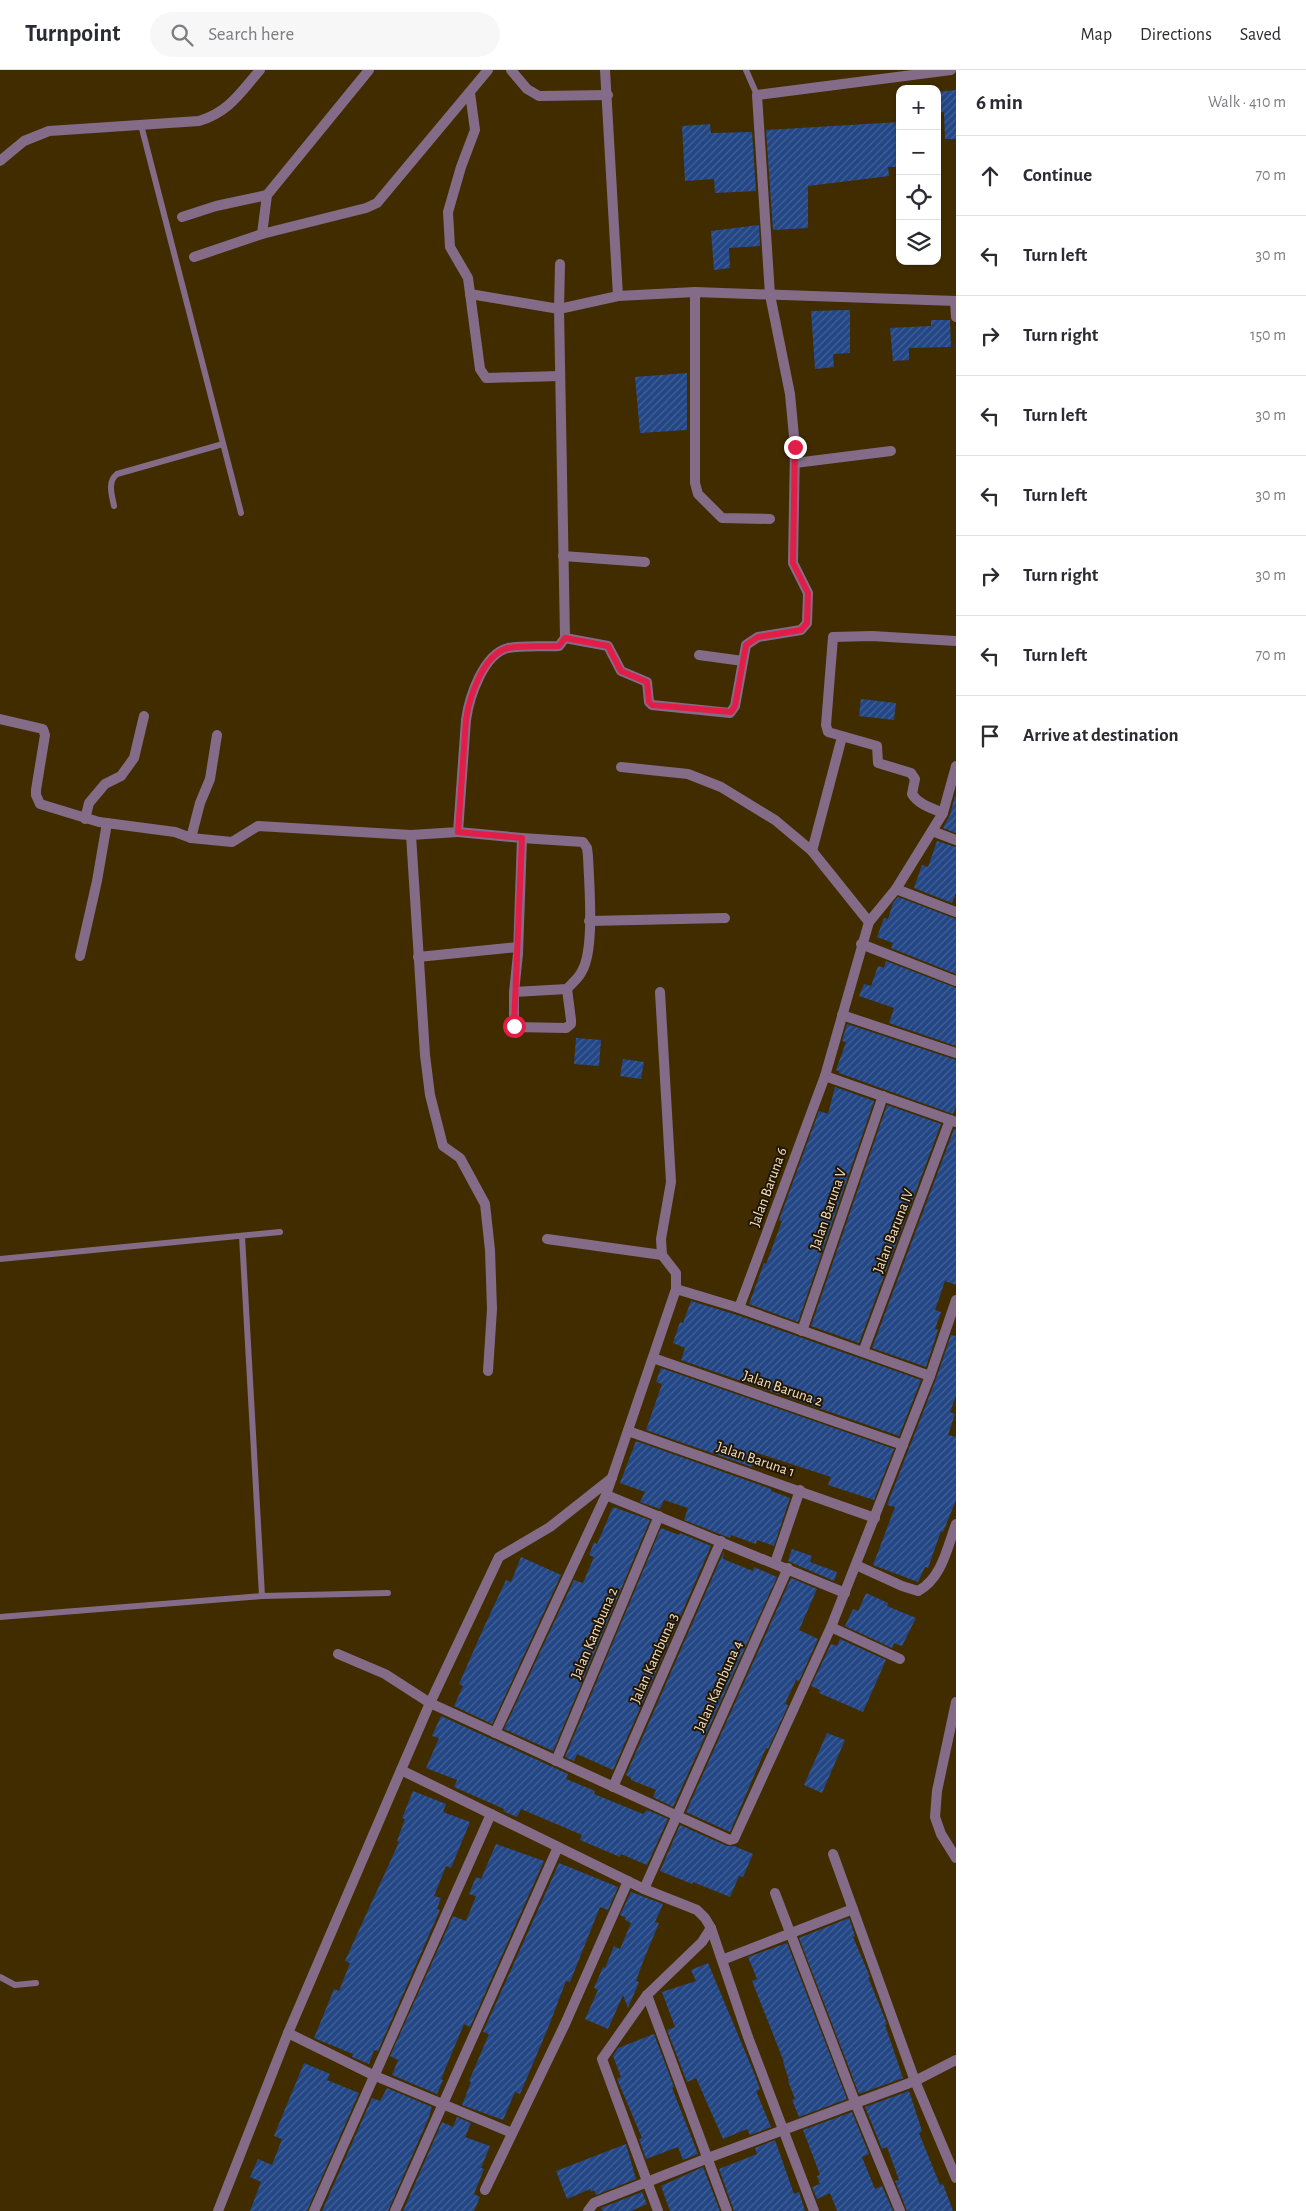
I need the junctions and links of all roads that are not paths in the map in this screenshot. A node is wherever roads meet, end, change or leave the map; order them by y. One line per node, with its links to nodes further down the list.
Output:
1 (260, 70): 11 (street)
2 (369, 70): 13 (street)
3 (488, 70): 8 (street)
4 (511, 70): 9 (street)
5 (605, 70): 9 (street)
6 (746, 70): 10 (lane)
7 (951, 70): 10 (street)
8 (470, 93): 15 (street); 19 (street)
9 (608, 95): 21 (street)
10 (757, 95): 20 (street)
11 (141, 125): 12 (street); 26 (lane)
12 (0, 161)
13 (268, 195): 14 (street); 15 (street)
14 (182, 217)
15 (262, 234): 16 (street)
16 (194, 257)
17 (560, 264): 23 (street)
18 (695, 292): 20 (street); 21 (street); 31 (street)
19 (470, 294): 23 (street); 25 (street)
20 (770, 295): 22 (street); 28 (street)
21 (618, 296): 23 (street)
22 (956, 300): 24 (street)
23 (559, 309): 25 (street)
24 (956, 317)
25 (560, 376): 32 (street)
26 (223, 444): 29 (lane); 30 (lane)
27 (891, 450): 28 (street)
28 (795, 463): 37 (street)
29 (114, 506)
30 (241, 513)
31 (770, 519)
32 (563, 556): 33 (street); 34 (street)
33 (645, 562)
34 (565, 638): 37 (street); 48 (street)
35 (956, 640): 41 (street)
36 (699, 655): 37 (street)
37 (743, 661)
38 (144, 716): 45 (street)
39 (0, 719): 45 (street)
40 (217, 735): 50 (street)
41 (842, 737): 44 (street); 53 (street)
42 (621, 767): 53 (street)
43 (956, 768): 44 (street, Jalan Baruna 6)
44 (943, 813): 47 (street, Jalan Baruna 6)
45 (85, 818): 46 (street)
46 (107, 823): 50 (street); 61 (street)
47 (932, 831): 52 (street); 54 (street, Jalan Baruna 6)
48 (458, 832): 49 (street); 51 (street)
49 (410, 835): 50 (street); 62 (street)
50 (191, 838)
51 (522, 838): 57 (street); 60 (street)
52 (956, 840)
53 (812, 851): 58 (street)
54 (896, 889): 55 (street); 58 (street, Jalan Baruna 6)
55 (956, 912)
56 (726, 918): 57 (street)
57 (589, 921): 64 (street)
58 (869, 922): 59 (street, Jalan Baruna 6)
59 (861, 944): 63 (street); 67 (street, Jalan Baruna 6)
60 (518, 947): 62 (street); 65 (street)
61 (80, 956)
62 (418, 957): 84 (street)
63 (956, 981)
64 (567, 989): 65 (street); 65 (street)
65 (514, 992)
66 (660, 992): 75 (street)
67 (842, 1015): 68 (street); 69 (street, Jalan Baruna 6)
68 (956, 1054)
69 (825, 1076): 70 (street); 79 (street, Jalan Baruna 6)
70 (883, 1096): 71 (street); 81 (street, Jalan Baruna V)
71 (953, 1121): 82 (street, Jalan Baruna IV)
72 (280, 1232): 73 (lane)
73 (242, 1236): 76 (lane); 100 (lane)
74 (547, 1239): 75 (street)
75 (662, 1255): 77 (street)
76 (0, 1259)
77 (676, 1289): 79 (street); 83 (street)
78 (956, 1300): 80 (street)
79 (739, 1308): 81 (street)
80 (952, 1327): 85 (street)
81 (802, 1331): 82 (street)
82 (863, 1352): 85 (street)
83 (653, 1358): 86 (street); 87 (street, Jalan Baruna 2)
84 (488, 1371)
85 (930, 1376): 87 (street)
86 (628, 1431): 88 (street); 89 (street, Jalan Baruna 1)
87 (903, 1445): 92 (street)
88 (612, 1478): 90 (street); 105 (street)
89 (800, 1490): 92 (street, Jalan Baruna 1); 95 (street)
90 (606, 1495): 91 (street); 107 (street)
91 (659, 1516): 94 (street); 108 (street, Jalan Kambuna 2)
92 (874, 1518): 96 (street)
93 (956, 1524): 96 (street)
94 (721, 1541): 95 (street); 110 (street, Jalan Kambuna 3)
95 (775, 1563): 97 (street)
96 (856, 1565): 99 (street)
97 (788, 1568): 99 (street); 112 (street, Jalan Kambuna 4)
98 (388, 1593): 100 (lane)
99 (845, 1593): 102 (street)
100 (262, 1596): 101 (lane)
101 (0, 1616)
102 (831, 1627): 104 (street); 112 (street)
103 (338, 1654): 105 (street)
104 (900, 1659)
105 (430, 1703): 107 (street); 109 (street)
106 (955, 1707): 115 (street)
107 (495, 1733): 108 (street)
108 (556, 1761): 110 (street)
109 (401, 1770): 111 (street); 126 (street)
110 (613, 1787): 112 (street)
111 (491, 1814): 113 (street); 128 (street)
112 (676, 1816): 117 (street, Jalan Kambuna 4)
113 (558, 1847): 116 (street); 131 (street)
114 (833, 1854): 119 (street)
115 (956, 1858)
116 (628, 1881): 117 (street); 133 (street)
117 (644, 1889): 120 (street)
118 (775, 1894): 121 (street)
119 (853, 1908): 121 (street); 129 (street)
120 (711, 1928): 122 (street); 125 (street)
121 (789, 1933): 122 (street); 130 (street)
122 (722, 1960): 132 (street)
123 (0, 1978): 124 (lane)
124 (36, 1983)
125 (647, 1995): 134 (street); 136 (street)
126 (288, 2034): 128 (street); 138 (street)
127 (956, 2060): 129 (street)
128 (373, 2075): 131 (street); 139 (street)
129 (915, 2080): 130 (street); 135 (street)
130 (855, 2102): 132 (street); 145 (street)
131 (441, 2105): 133 (street); 140 (street)
132 (783, 2129): 134 (street); 144 (street)
133 (512, 2133): 137 (street)
134 (708, 2158): 136 (street); 143 (street)
135 (956, 2178)
136 (647, 2182): 141 (street); 142 (street)
137 (485, 2190)
138 (218, 2211)
139 (314, 2211)
140 (395, 2211)
141 (588, 2211)
142 (658, 2211)
143 (728, 2211)
144 (814, 2211)
145 (900, 2211)

